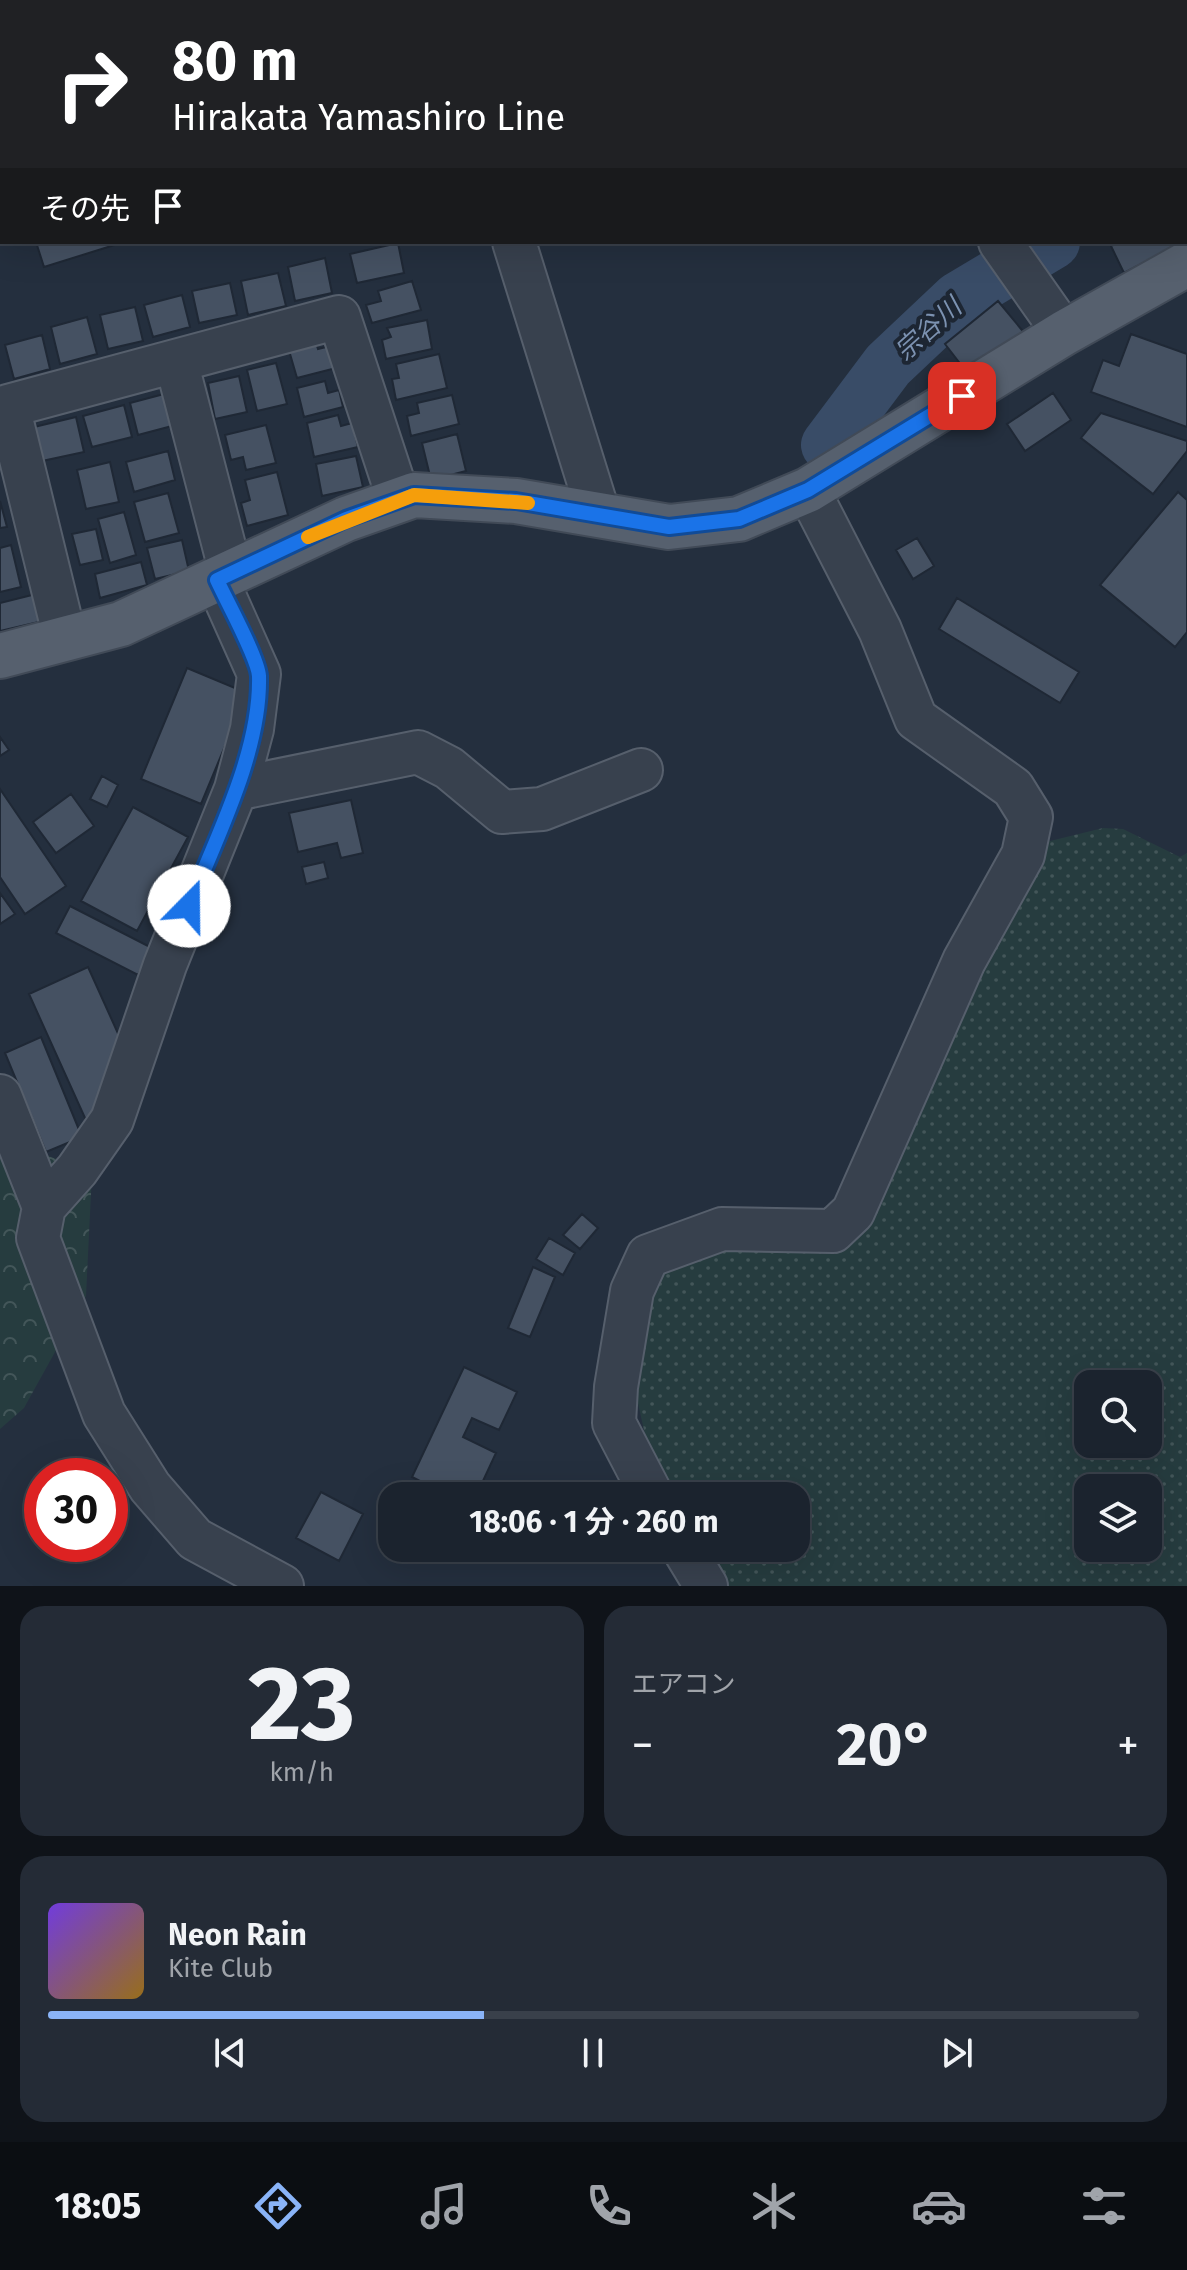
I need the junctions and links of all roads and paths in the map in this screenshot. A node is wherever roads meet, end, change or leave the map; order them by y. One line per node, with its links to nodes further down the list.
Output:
1 (515, 244): 8 (street)
2 (1001, 244): 4 (street)
3 (1179, 280): 4 (main road)
4 (1064, 333): 6 (main road)
5 (176, 361): 7 (street); 9 (street); 10 (street)
6 (808, 490): 8 (main road); 16 (street)
7 (399, 500): 8 (main road); 9 (main road)
8 (599, 515)
9 (224, 576): 10 (main road); 13 (street)
10 (65, 638): 11 (main road)
11 (0, 656)
12 (641, 770): 13 (street)
13 (236, 789): 15 (street)
14 (0, 1096): 15 (street)
15 (44, 1207): 18 (street)
16 (645, 1482)
17 (691, 1562): 19 (street)
18 (282, 1586)
19 (706, 1586)

